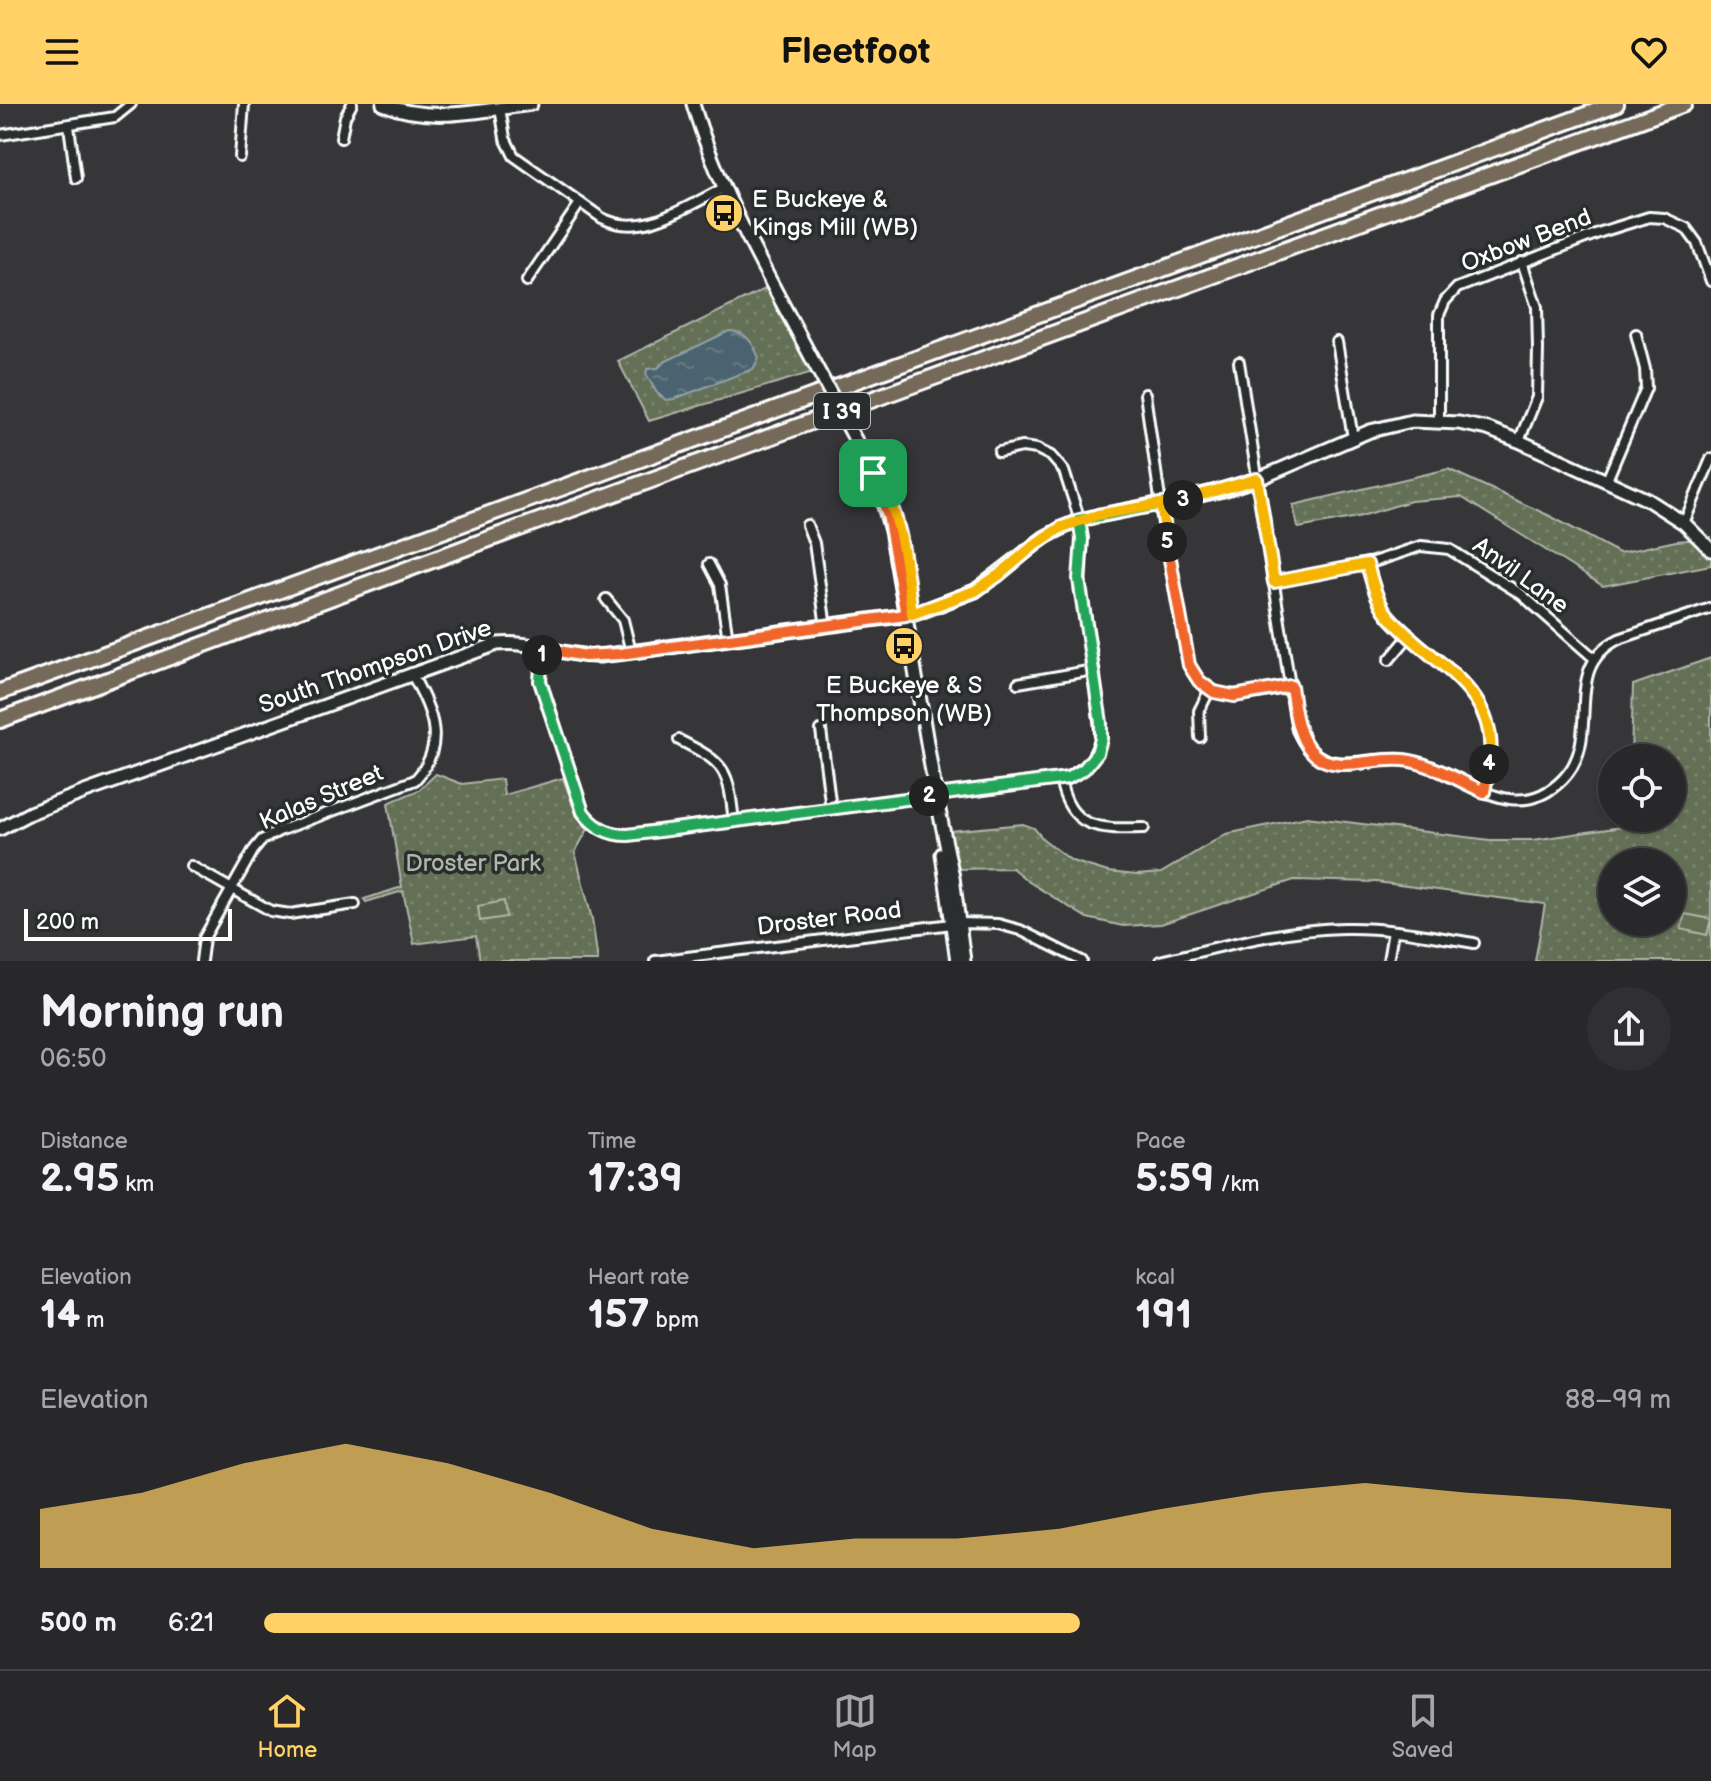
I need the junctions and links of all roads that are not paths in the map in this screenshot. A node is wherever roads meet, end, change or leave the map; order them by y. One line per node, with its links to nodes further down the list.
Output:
1 (131, 104): 10 (street)
2 (244, 104): 13 (street)
3 (352, 104): 12 (street)
4 (383, 104): 9 (street)
5 (531, 104): 9 (street)
6 (693, 104): 15 (street)
7 (1616, 104): 54 (highway, I 39)
8 (1684, 104): 55 (highway, I 39)
9 (500, 108): 16 (street)
10 (69, 126): 11 (street); 14 (street)
11 (0, 135)
12 (341, 138)
13 (240, 157)
14 (76, 178)
15 (724, 188): 16 (street); 41 (street, bridge)
16 (580, 203): 18 (street)
17 (1522, 262): 19 (street, Oxbow Bend); 24 (street, Oxbow Bend); 26 (street)
18 (527, 281)
19 (1711, 281)
20 (1636, 334): 30 (street)
21 (1337, 342): 25 (street)
22 (1239, 362): 29 (street)
23 (1145, 394): 31 (street)
24 (1439, 421): 25 (street, South Thompson Drive); 26 (street, South Thompson Drive)
25 (1353, 438): 29 (street, South Thompson Drive)
26 (1519, 441): 30 (street, South Thompson Drive)
27 (999, 452): 32 (street)
28 (1711, 459): 33 (street)
29 (1257, 479): 31 (street, South Thompson Drive); 38 (street)
30 (1607, 480): 33 (street, South Thompson Drive)
31 (1161, 504): 32 (street, South Thompson Drive); 53 (street)
32 (1079, 520): 41 (street, South Thompson Drive); 49 (street)
33 (1684, 523): 35 (street, South Thompson Drive)
34 (807, 525): 42 (street)
35 (1711, 550)
36 (709, 564): 44 (street)
37 (1367, 564): 38 (street, Anvil Lane); 43 (street); 47 (street, Anvil Lane)
38 (1274, 582): 52 (street)
39 (606, 599): 46 (street)
40 (1711, 608): 47 (street)
41 (909, 615): 42 (street, South Thompson Drive); 61 (street)
42 (826, 627): 44 (street, South Thompson Drive)
43 (1410, 635): 48 (street); 60 (street)
44 (728, 640): 46 (street, South Thompson Drive)
45 (543, 648): 46 (street, South Thompson Drive); 50 (street, South Thompson Drive); 63 (street)
46 (631, 652)
47 (1595, 659): 60 (street)
48 (1389, 660)
49 (1094, 670): 51 (street); 59 (street)
50 (412, 675): 65 (street, South Thompson Drive); 67 (street, Kalas Street)
51 (1018, 683)
52 (1291, 686): 53 (street); 60 (street)
53 (1210, 689): 57 (street)
54 (0, 692)
55 (0, 720)
56 (821, 730): 62 (street)
57 (1200, 737)
58 (679, 740): 63 (street)
59 (1060, 779): 61 (street); 64 (street)
60 (1484, 792)
61 (936, 796): 62 (street); 69 (street)
62 (831, 809): 63 (street)
63 (734, 822)
64 (1144, 828)
65 (0, 829)
66 (191, 866): 67 (street)
67 (232, 890): 68 (street); 72 (street, Kalas Street)
68 (355, 904)
69 (955, 923): 73 (street, Droster Road); 74 (street); 75 (street); 76 (street, Droster Road)
70 (1393, 931): 71 (street); 77 (street); 78 (street)
71 (1474, 943)
72 (201, 961)
73 (655, 961)
74 (957, 961)
75 (964, 961)
76 (1082, 961)
77 (1160, 961)
78 (1388, 961)

